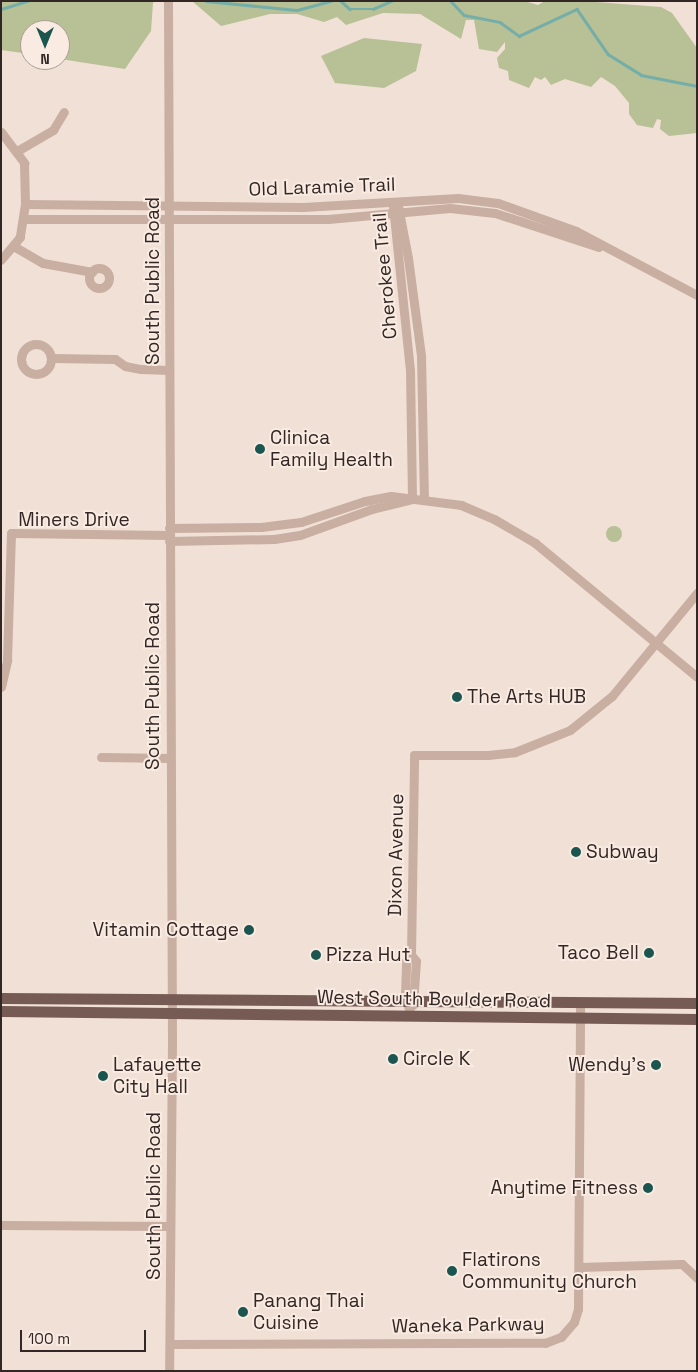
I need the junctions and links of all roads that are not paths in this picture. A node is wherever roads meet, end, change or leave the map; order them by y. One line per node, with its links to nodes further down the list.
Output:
1 (168, 1): 7 (street, South Public Road)
2 (64, 112): 4 (street)
3 (1, 132): 4 (street)
4 (17, 151): 6 (street)
5 (394, 201): 7 (street, Old Laramie Trail); 8 (street, Cherokee Trail); 12 (street, Old Laramie Trail)
6 (26, 204): 7 (street, Old Laramie Trail); 9 (street)
7 (169, 208): 10 (street, South Public Road)
8 (396, 211): 10 (street, Old Laramie Trail); 12 (street, Old Laramie Trail); 18 (street, Cherokee Trail); 19 (street, Cherokee Trail)
9 (25, 219): 10 (street, Old Laramie Trail); 11 (street)
10 (170, 221): 17 (street, South Public Road)
11 (15, 247): 13 (street); 14 (street)
12 (609, 250): 15 (street, Old Laramie Trail)
13 (1, 260)
14 (92, 272)
15 (697, 295)
16 (52, 358): 17 (street)
17 (169, 370): 20 (street, South Public Road)
18 (412, 499): 19 (street); 20 (street); 20 (street)
19 (424, 499): 22 (street)
20 (169, 535): 24 (street, Miners Drive); 26 (street, South Public Road)
21 (697, 593): 22 (street)
22 (656, 643): 23 (street); 29 (street, Dixon Avenue)
23 (697, 676)
24 (1, 687)
25 (102, 757): 26 (street)
26 (170, 758): 28 (street, South Public Road)
27 (1, 998): 28 (main road, West South Boulder Road)
28 (172, 1000): 29 (main road, West South Boulder Road); 33 (street, South Public Road)
29 (410, 1001): 30 (main road, West South Boulder Road); 34 (street, Dixon Avenue)
30 (580, 1003): 31 (main road, West South Boulder Road); 35 (street, Waneka Parkway)
31 (697, 1003)
32 (1, 1011): 33 (main road, West South Boulder Road)
33 (172, 1013): 34 (main road, West South Boulder Road); 38 (street, South Public Road)
34 (410, 1016): 35 (main road, West South Boulder Road)
35 (580, 1019): 36 (main road, West South Boulder Road); 39 (street, Waneka Parkway)
36 (697, 1019)
37 (1, 1225): 38 (street)
38 (169, 1226): 41 (street, South Public Road)
39 (579, 1267): 40 (street); 41 (street, Waneka Parkway)
40 (697, 1278)
41 (170, 1344): 42 (street, South Public Road)
42 (169, 1371)

